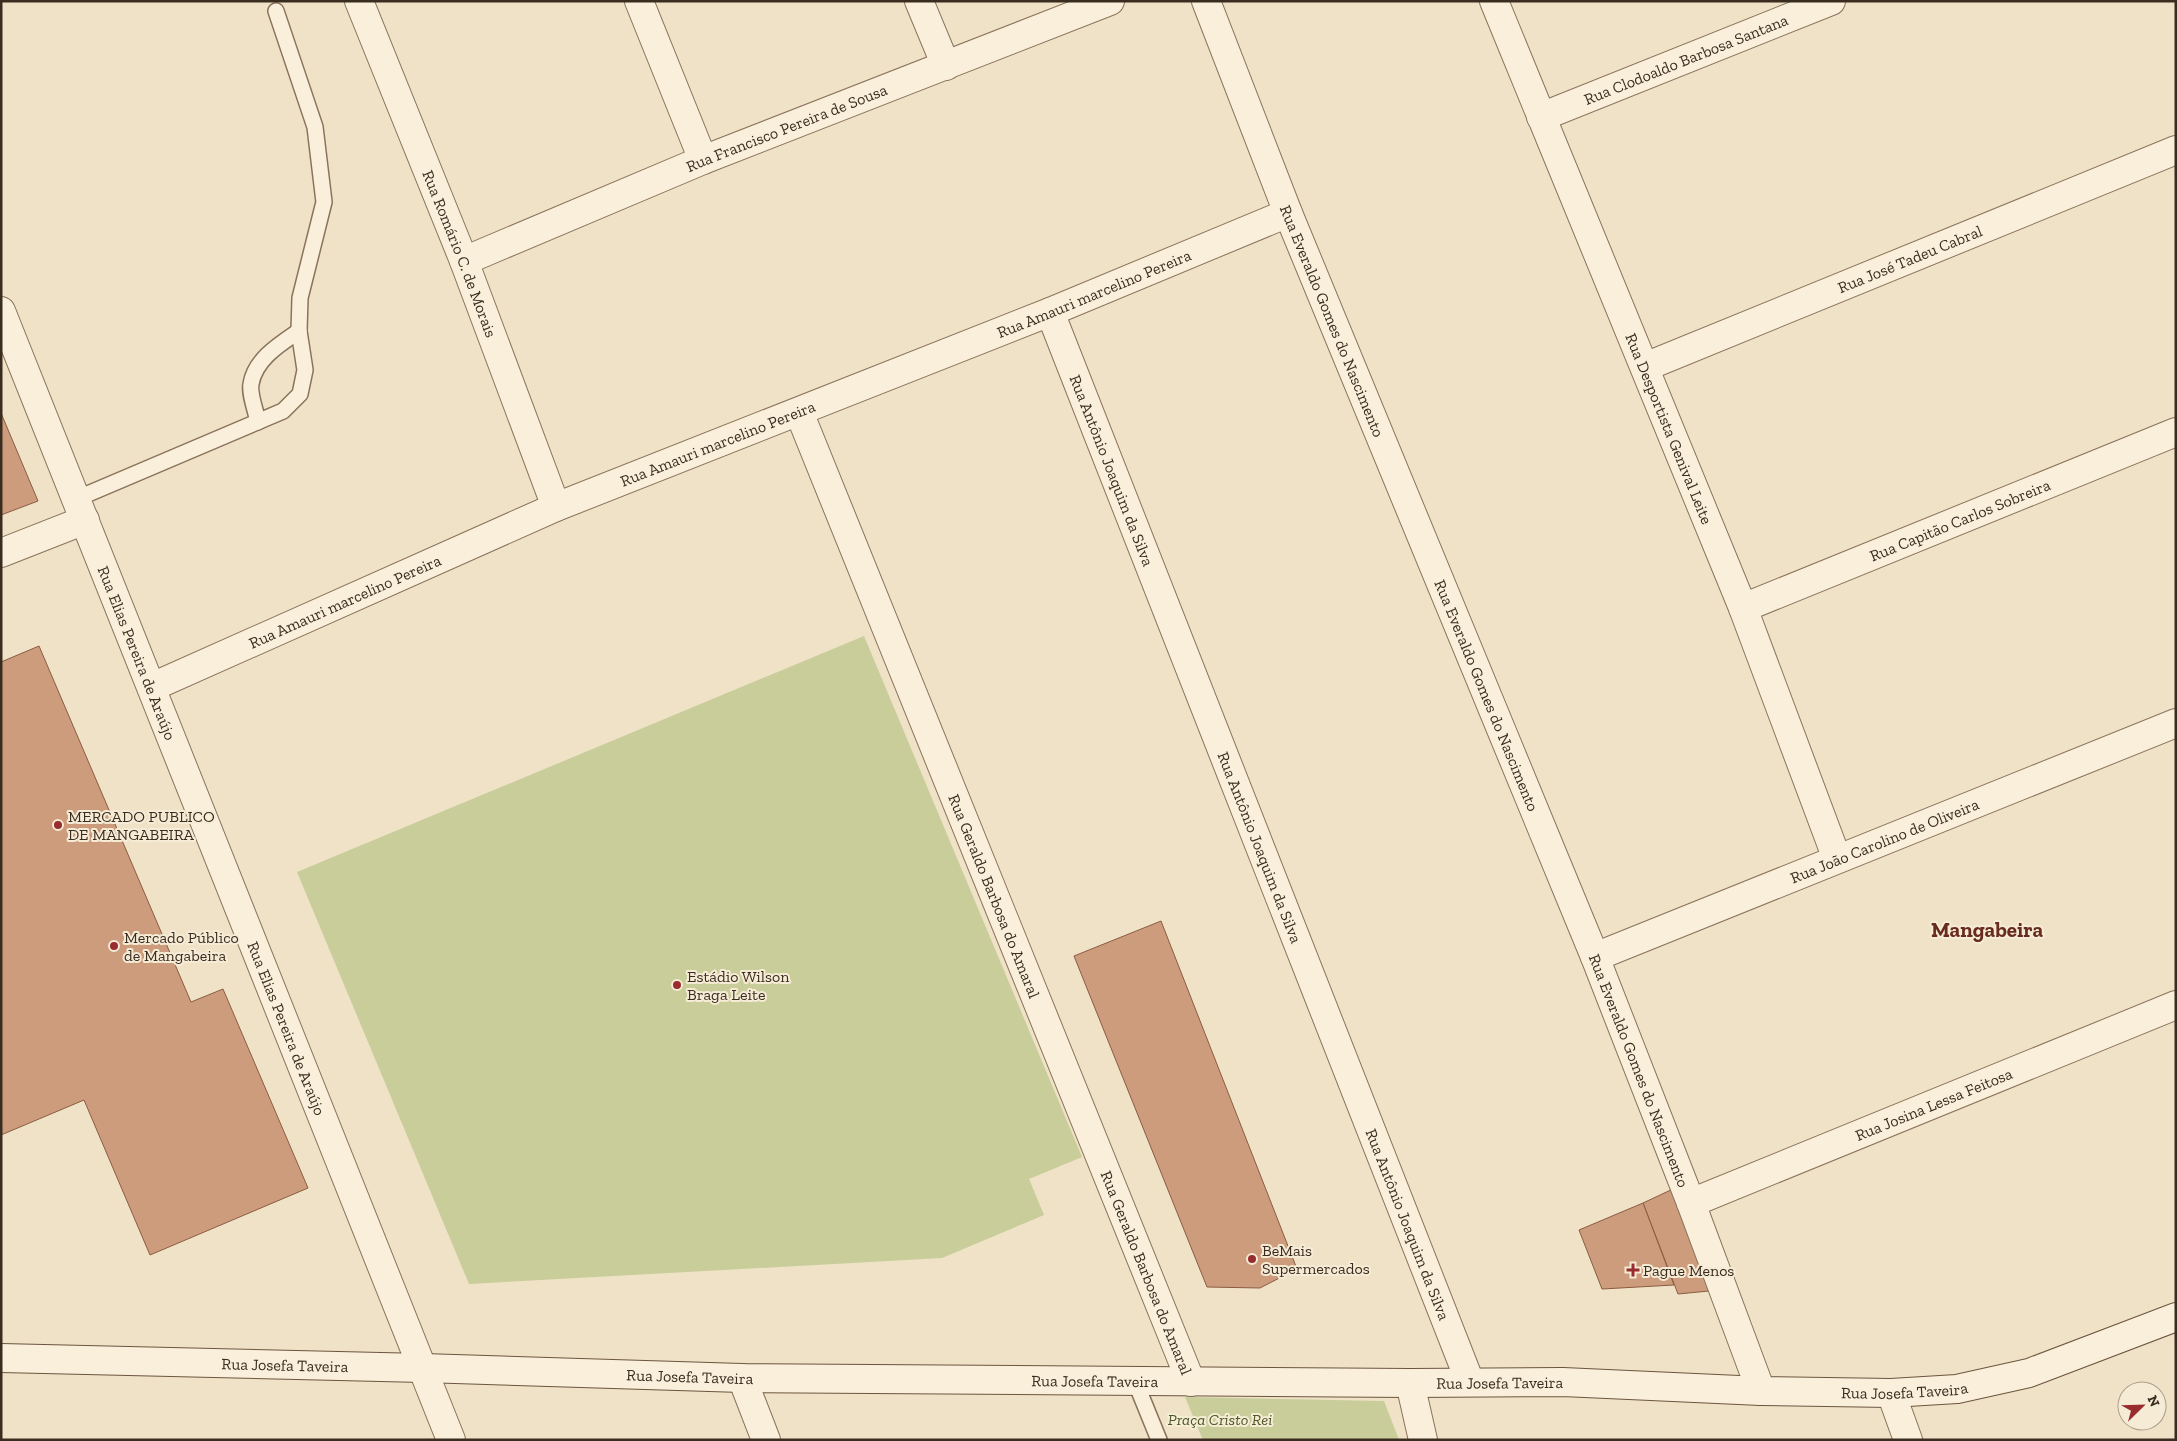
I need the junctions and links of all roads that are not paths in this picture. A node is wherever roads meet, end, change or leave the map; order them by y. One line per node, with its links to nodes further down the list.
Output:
1 (359, 1): 14 (street, Rua Romário C. de Morais)
2 (639, 1): 12 (street)
3 (919, 1): 9 (street)
4 (1110, 1): 9 (street, Rua Francisco Pereira de Sousa)
5 (1206, 1): 13 (street, Rua Everaldo Gomes do Nascimento)
6 (1494, 1): 10 (street, Rua Desportista Genival Leite)
7 (1831, 1): 10 (street, Rua Clodoaldo Barbosa Santana)
8 (276, 11): 17 (lane)
9 (946, 66): 12 (street, Rua Francisco Pereira de Sousa)
10 (1541, 117): 18 (street, Rua Desportista Genival Leite)
11 (2176, 150): 18 (street, Rua José Tadeu Cabral)
12 (703, 160): 14 (street, Rua Francisco Pereira de Sousa)
13 (1288, 213): 16 (street, Rua Amauri marcelino Pereira); 29 (street, Rua Everaldo Gomes do Nascimento)
14 (464, 260): 22 (street, Rua Romário C. de Morais)
15 (1, 310): 23 (street, Rua Elias Pereira de Araújo)
16 (1050, 312): 19 (street, Rua Amauri marcelino Pereira); 38 (street, Rua Antônio Joaquim da Silva)
17 (300, 330): 20 (lane); 20 (lane)
18 (1645, 368): 25 (street, Rua Desportista Genival Leite)
19 (799, 412): 22 (street, Rua Amauri marcelino Pereira); 37 (street, Rua Geraldo Barbosa do Amaral)
20 (258, 422): 23 (lane)
21 (2176, 432): 25 (street, Rua Capitão Carlos Sobreira)
22 (556, 507): 26 (street, Rua Amauri marcelino Pereira)
23 (81, 509): 24 (street); 26 (street, Rua Elias Pereira de Araújo)
24 (1, 553)
25 (1743, 608): 28 (street, Rua Desportista Genival Leite)
26 (152, 687): 34 (street, Rua Elias Pereira de Araújo)
27 (2176, 723): 28 (street, Rua João Carolino de Oliveira)
28 (1837, 859): 29 (street, Rua João Carolino de Oliveira)
29 (1595, 957): 31 (street, Rua Everaldo Gomes do Nascimento)
30 (2176, 1005): 31 (street, Rua Josina Lessa Feitosa)
31 (1691, 1202): 40 (street, Rua Everaldo Gomes do Nascimento)
32 (2176, 1317): 41 (street, Rua Josefa Taveira)
33 (1, 1358): 34 (street, Rua Josefa Taveira)
34 (423, 1368): 35 (street, Rua Josefa Taveira); 42 (street, Rua Elias Pereira de Araújo)
35 (742, 1378): 36 (street, Rua Josefa Taveira); 43 (street)
36 (1135, 1381): 37 (street, Rua Josefa Taveira); 44 (lane)
37 (1191, 1382): 39 (street, Rua Josefa Taveira)
38 (1470, 1382): 39 (street, Rua Josefa Taveira); 40 (street, Rua Josefa Taveira)
39 (1410, 1384): 45 (street)
40 (1761, 1392): 41 (street, Rua Josefa Taveira)
41 (1891, 1393): 46 (street)
42 (451, 1440)
43 (766, 1440)
44 (1159, 1440)
45 (1423, 1440)
46 (1908, 1440)

